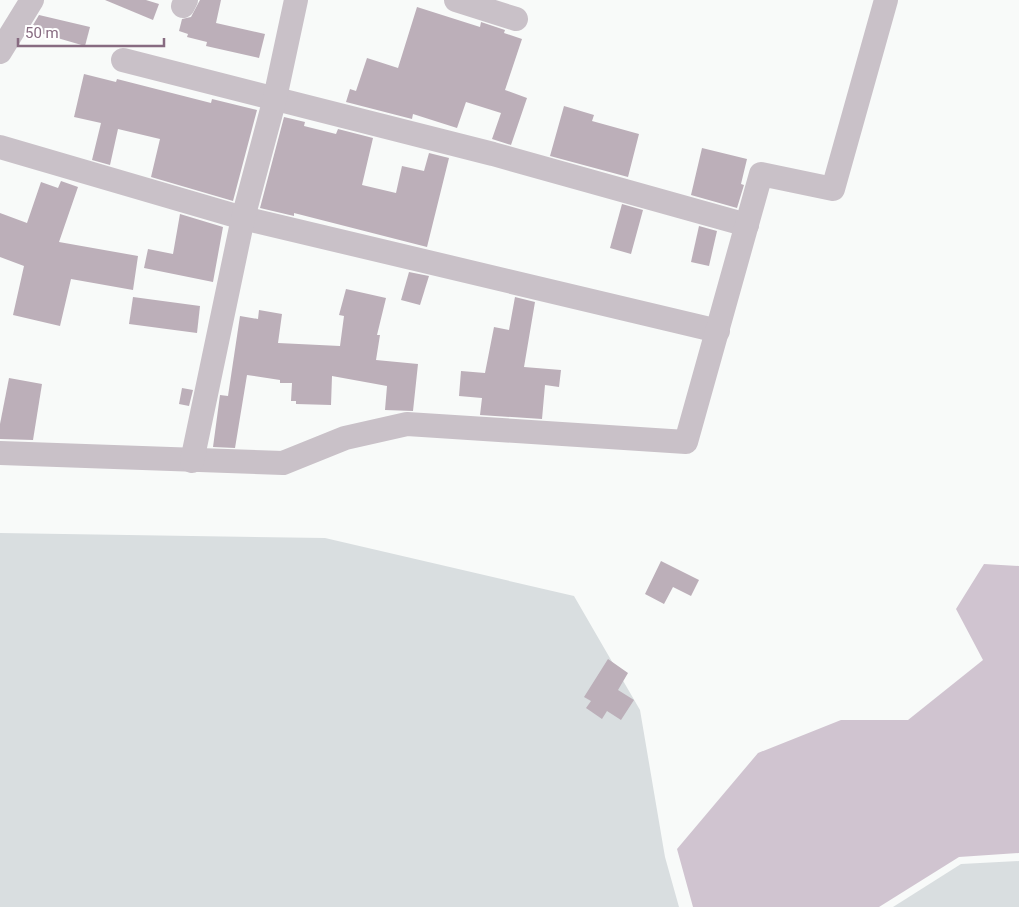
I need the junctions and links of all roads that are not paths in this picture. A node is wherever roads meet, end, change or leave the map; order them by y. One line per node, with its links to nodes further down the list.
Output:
1 (32, 0): 6 (street)
2 (296, 0): 8 (street)
3 (456, 0): 5 (street)
4 (886, 0): 11 (street)
5 (516, 19)
6 (0, 52)
7 (123, 60): 8 (street)
8 (275, 98): 10 (street); 11 (street)
9 (0, 147): 10 (street)
10 (244, 218): 12 (street); 14 (street)
11 (747, 225): 12 (street)
12 (718, 331): 14 (street)
13 (0, 453): 14 (street)
14 (192, 461)

